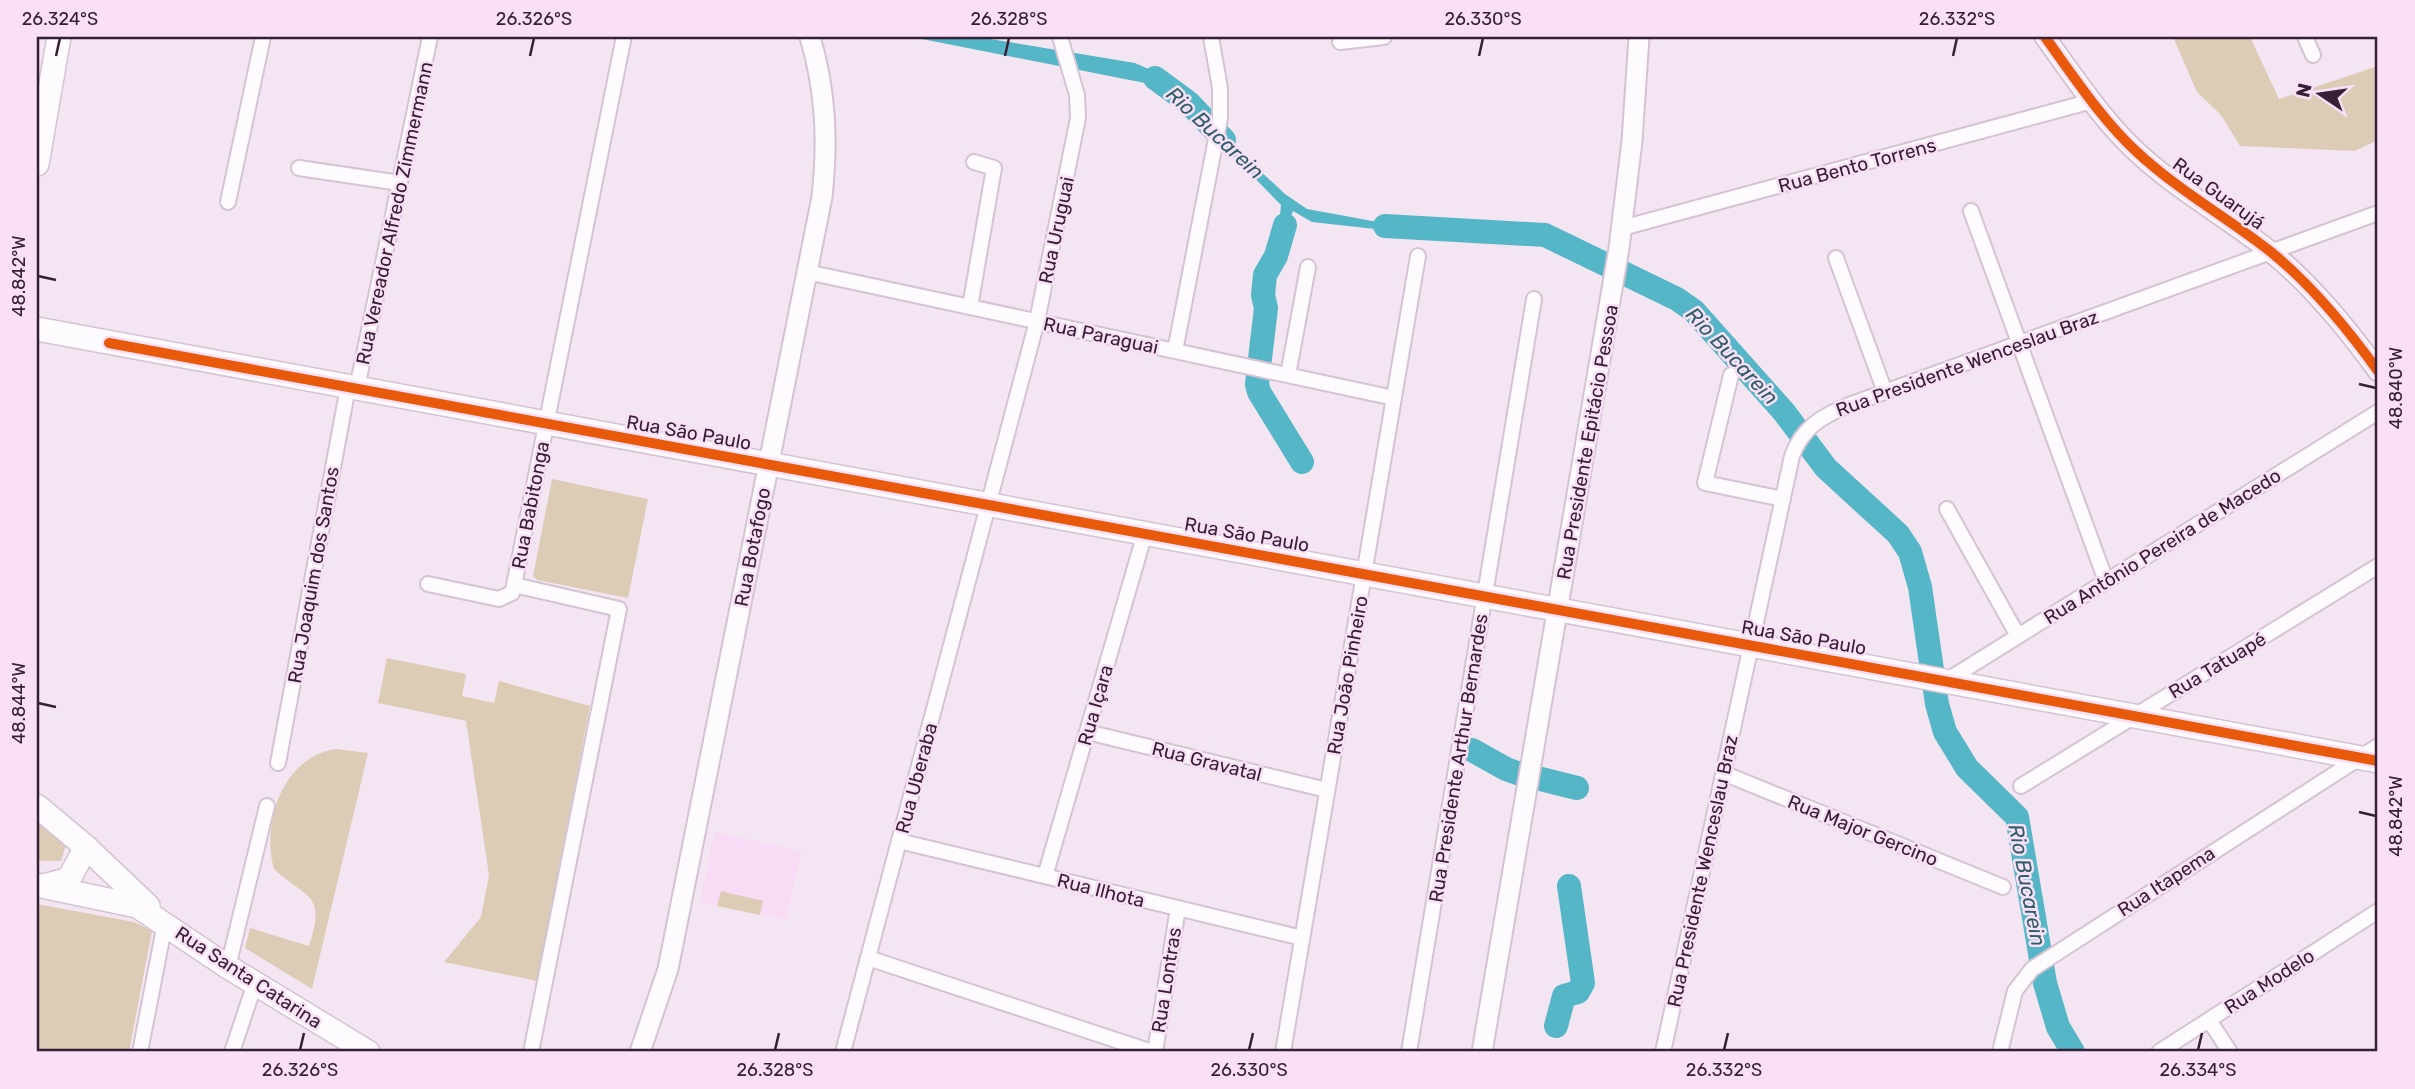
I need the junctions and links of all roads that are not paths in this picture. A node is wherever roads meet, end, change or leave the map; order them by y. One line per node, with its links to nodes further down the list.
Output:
1 (59, 37): 16 (main road)
2 (263, 37): 19 (street)
3 (430, 37): 18 (street, Rua Vereador Alfredo Zimmermann)
4 (810, 37): 27 (street, Rua Botafogo)
5 (1211, 37): 33 (street)
6 (1384, 37): 12 (street)
7 (1639, 37): 22 (street, Rua Presidente Epitácio Pessoa)
8 (2045, 37): 14 (street, Rua Guarujá)
9 (2305, 37): 13 (street)
10 (623, 41): 41 (street, Rua Babitonga)
11 (1061, 42): 30 (street, Rua Uruguai)
12 (1340, 42)
13 (2313, 55)
14 (2092, 101): 22 (street, Rua Bento Torrens); 23 (street, Rua Guarujá)
15 (974, 162): 29 (street)
16 (37, 164)
17 (299, 168): 18 (street)
18 (400, 183): 37 (street, Rua Vereador Alfredo Zimmermann)
19 (228, 202)
20 (1971, 211): 32 (street)
21 (2378, 213): 23 (street, Rua Presidente Wenceslau Braz)
22 (1622, 228): 53 (street, Rua Presidente Epitácio Pessoa)
23 (2271, 252): 32 (street, Rua Presidente Wenceslau Braz); 34 (street, Rua Guarujá)
24 (1418, 256): 39 (street, Rua João Pinheiro)
25 (1836, 258): 38 (street)
26 (1308, 267): 35 (street)
27 (807, 272): 29 (street, Rua Paraguai); 42 (street, Rua Botafogo)
28 (1534, 299): 52 (street, Rua Presidente Arthur Bernardes)
29 (970, 307): 30 (street, Rua Paraguai)
30 (1037, 321): 33 (street, Rua Paraguai); 44 (street, Rua Uruguai)
31 (37, 329): 37 (main road, Rua São Paulo)
32 (2019, 343): 38 (street, Rua Presidente Wenceslau Braz); 49 (street)
33 (1175, 351): 35 (street, Rua Paraguai)
34 (2378, 371)
35 (1288, 375): 39 (street, Rua Paraguai)
36 (1731, 375): 43 (street)
37 (352, 388): 41 (main road, Rua São Paulo); 60 (street, Rua Joaquim dos Santos)
38 (1885, 392): 43 (street, Rua Presidente Wenceslau Braz)
39 (1394, 398): 48 (street, Rua João Pinheiro)
40 (2378, 412): 49 (street, Rua Antônio Pereira de Macedo)
41 (547, 423): 42 (main road, Rua São Paulo); 51 (street, Rua Babitonga)
42 (769, 464): 44 (main road, Rua São Paulo); 83 (street, Rua Botafogo)
43 (1783, 499): 55 (street, Rua Presidente Wenceslau Braz)
44 (988, 505): 46 (main road, Rua São Paulo); 66 (street, Rua Uberaba)
45 (1947, 509): 54 (street)
46 (1145, 533): 48 (main road, Rua São Paulo); 58 (street, Rua Içara)
47 (2378, 566): 57 (street, Rua Tatuapé)
48 (1364, 574): 52 (main road, Rua São Paulo); 63 (street, Rua João Pinheiro)
49 (2106, 581): 54 (street, Rua Antônio Pereira de Macedo)
50 (428, 584): 51 (street)
51 (514, 585): 82 (street, Rua Babitonga)
52 (1485, 596): 53 (main road, Rua São Paulo); 87 (street, Rua Presidente Arthur Bernardes)
53 (1558, 610): 55 (main road, Rua São Paulo); 88 (street, Rua Presidente Epitácio Pessoa)
54 (2018, 636): 56 (street, Rua Antônio Pereira de Macedo)
55 (1751, 645): 56 (main road, Rua São Paulo); 61 (street, Rua Presidente Wenceslau Braz)
56 (1936, 679): 57 (main road, Rua São Paulo)
57 (2134, 716): 59 (main road, Rua São Paulo); 62 (street, Rua Tatuapé)
58 (1087, 732): 63 (street, Rua Gravatal); 68 (street, Rua Içara)
59 (2372, 754): 90 (street, Rua Itapema)
60 (278, 763)
61 (1724, 773): 70 (street, Rua Major Gercino); 89 (street, Rua Presidente Wenceslau Braz)
62 (2021, 786)
63 (1327, 790): 74 (street, Rua João Pinheiro)
64 (37, 806): 67 (main road, Rua Santa Catarina)
65 (267, 806): 76 (street)
66 (899, 841): 68 (street, Rua Ilhota); 75 (street, Rua Uberaba)
67 (86, 847): 69 (main road); 73 (main road, Rua Santa Catarina)
68 (1045, 876): 71 (street, Rua Ilhota)
69 (39, 885): 73 (main road, Rua Santa Catarina)
70 (2003, 887)
71 (1178, 908): 74 (street, Rua Ilhota); 85 (street, Rua Lontras)
72 (2378, 911): 78 (street, Rua Modelo)
73 (165, 923): 76 (main road, Rua Santa Catarina); 79 (street)
74 (1302, 938): 86 (street, Rua João Pinheiro)
75 (869, 957): 84 (street, Rua Uberaba); 85 (street)
76 (228, 967): 77 (main road, Rua Santa Catarina)
77 (255, 983): 80 (street); 81 (main road, Rua Santa Catarina)
78 (2209, 1020): 91 (street, Rua Modelo); 92 (street)
79 (140, 1052)
80 (232, 1052)
81 (368, 1052)
82 (531, 1052)
83 (640, 1052)
84 (846, 1052)
85 (1153, 1052)
86 (1283, 1052)
87 (1409, 1052)
88 (1482, 1052)
89 (1663, 1052)
90 (2000, 1052)
91 (2159, 1052)
92 (2230, 1052)

